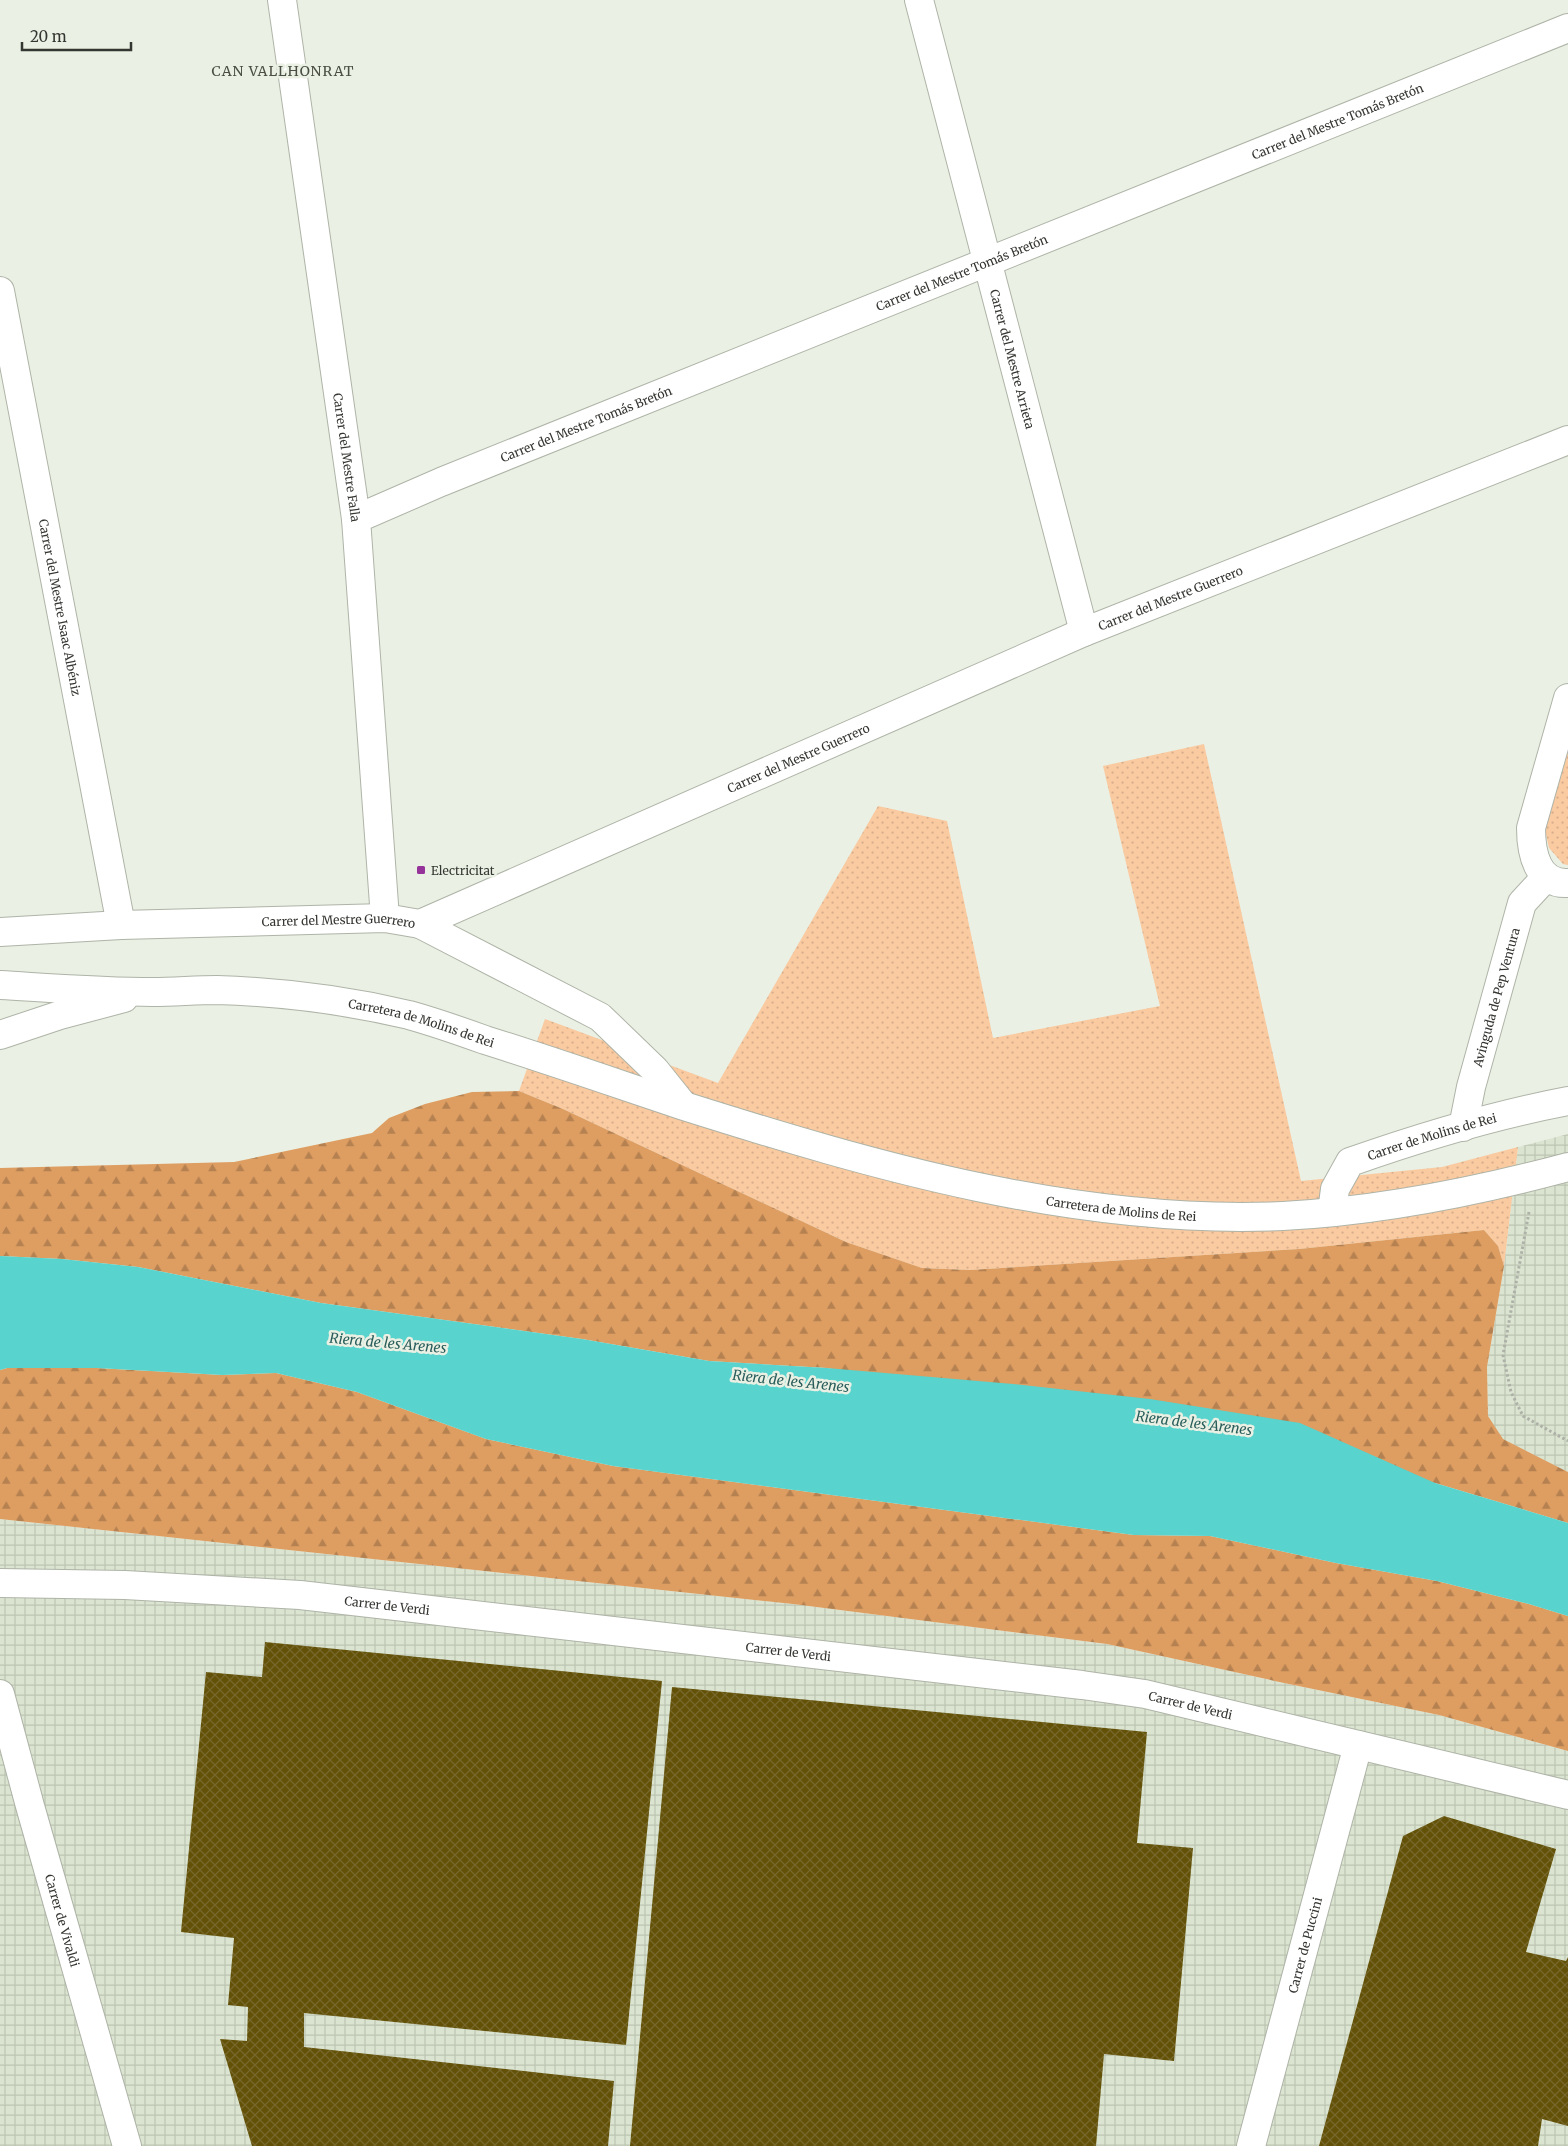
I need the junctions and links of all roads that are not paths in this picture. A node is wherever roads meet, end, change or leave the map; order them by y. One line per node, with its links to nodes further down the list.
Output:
1 (282, 0): 7 (street, Carrer del Mestre Falla)
2 (919, 0): 4 (street, Carrer del Mestre Arrieta)
3 (1568, 28): 4 (street, Carrer del Mestre Tomás Bretón)
4 (986, 262): 7 (street, Carrer del Mestre Tomás Bretón); 8 (street, Carrer del Mestre Arrieta)
5 (0, 291): 13 (street, Carrer del Mestre Isaac Albéniz)
6 (1568, 440): 8 (street, Carrer del Mestre Guerrero)
7 (356, 519): 11 (street, Carrer del Mestre Falla)
8 (1084, 632): 12 (street, Carrer del Mestre Guerrero)
9 (1568, 698): 10 (street, Avinguda de Pep Ventura)
10 (1557, 880): 20 (street, Avinguda de Pep Ventura)
11 (385, 918): 12 (street, Carrer del Mestre Guerrero); 13 (street, Carrer del Mestre Guerrero)
12 (420, 924): 19 (street)
13 (121, 925): 14 (street, Carrer del Mestre Guerrero)
14 (0, 932)
15 (0, 985): 16 (street, Carretera de Molins de Rei)
16 (150, 992): 17 (street, Carretera de Molins de Rei); 19 (street, Carretera de Molins de Rei)
17 (0, 1034)
18 (1568, 1101): 20 (street, Carrer de Molins de Rei)
19 (683, 1105): 22 (street, Carretera de Molins de Rei)
20 (1462, 1127): 22 (street, Carrer de Molins de Rei)
21 (1568, 1167): 22 (street, Carretera de Molins de Rei)
22 (1332, 1212)
23 (0, 1583): 25 (street, Carrer de Verdi)
24 (0, 1694): 27 (street, Carrer de Vivaldi)
25 (1358, 1745): 26 (street, Carrer de Verdi); 28 (street, Carrer de Puccini)
26 (1568, 1795)
27 (127, 2146)
28 (1251, 2146)

